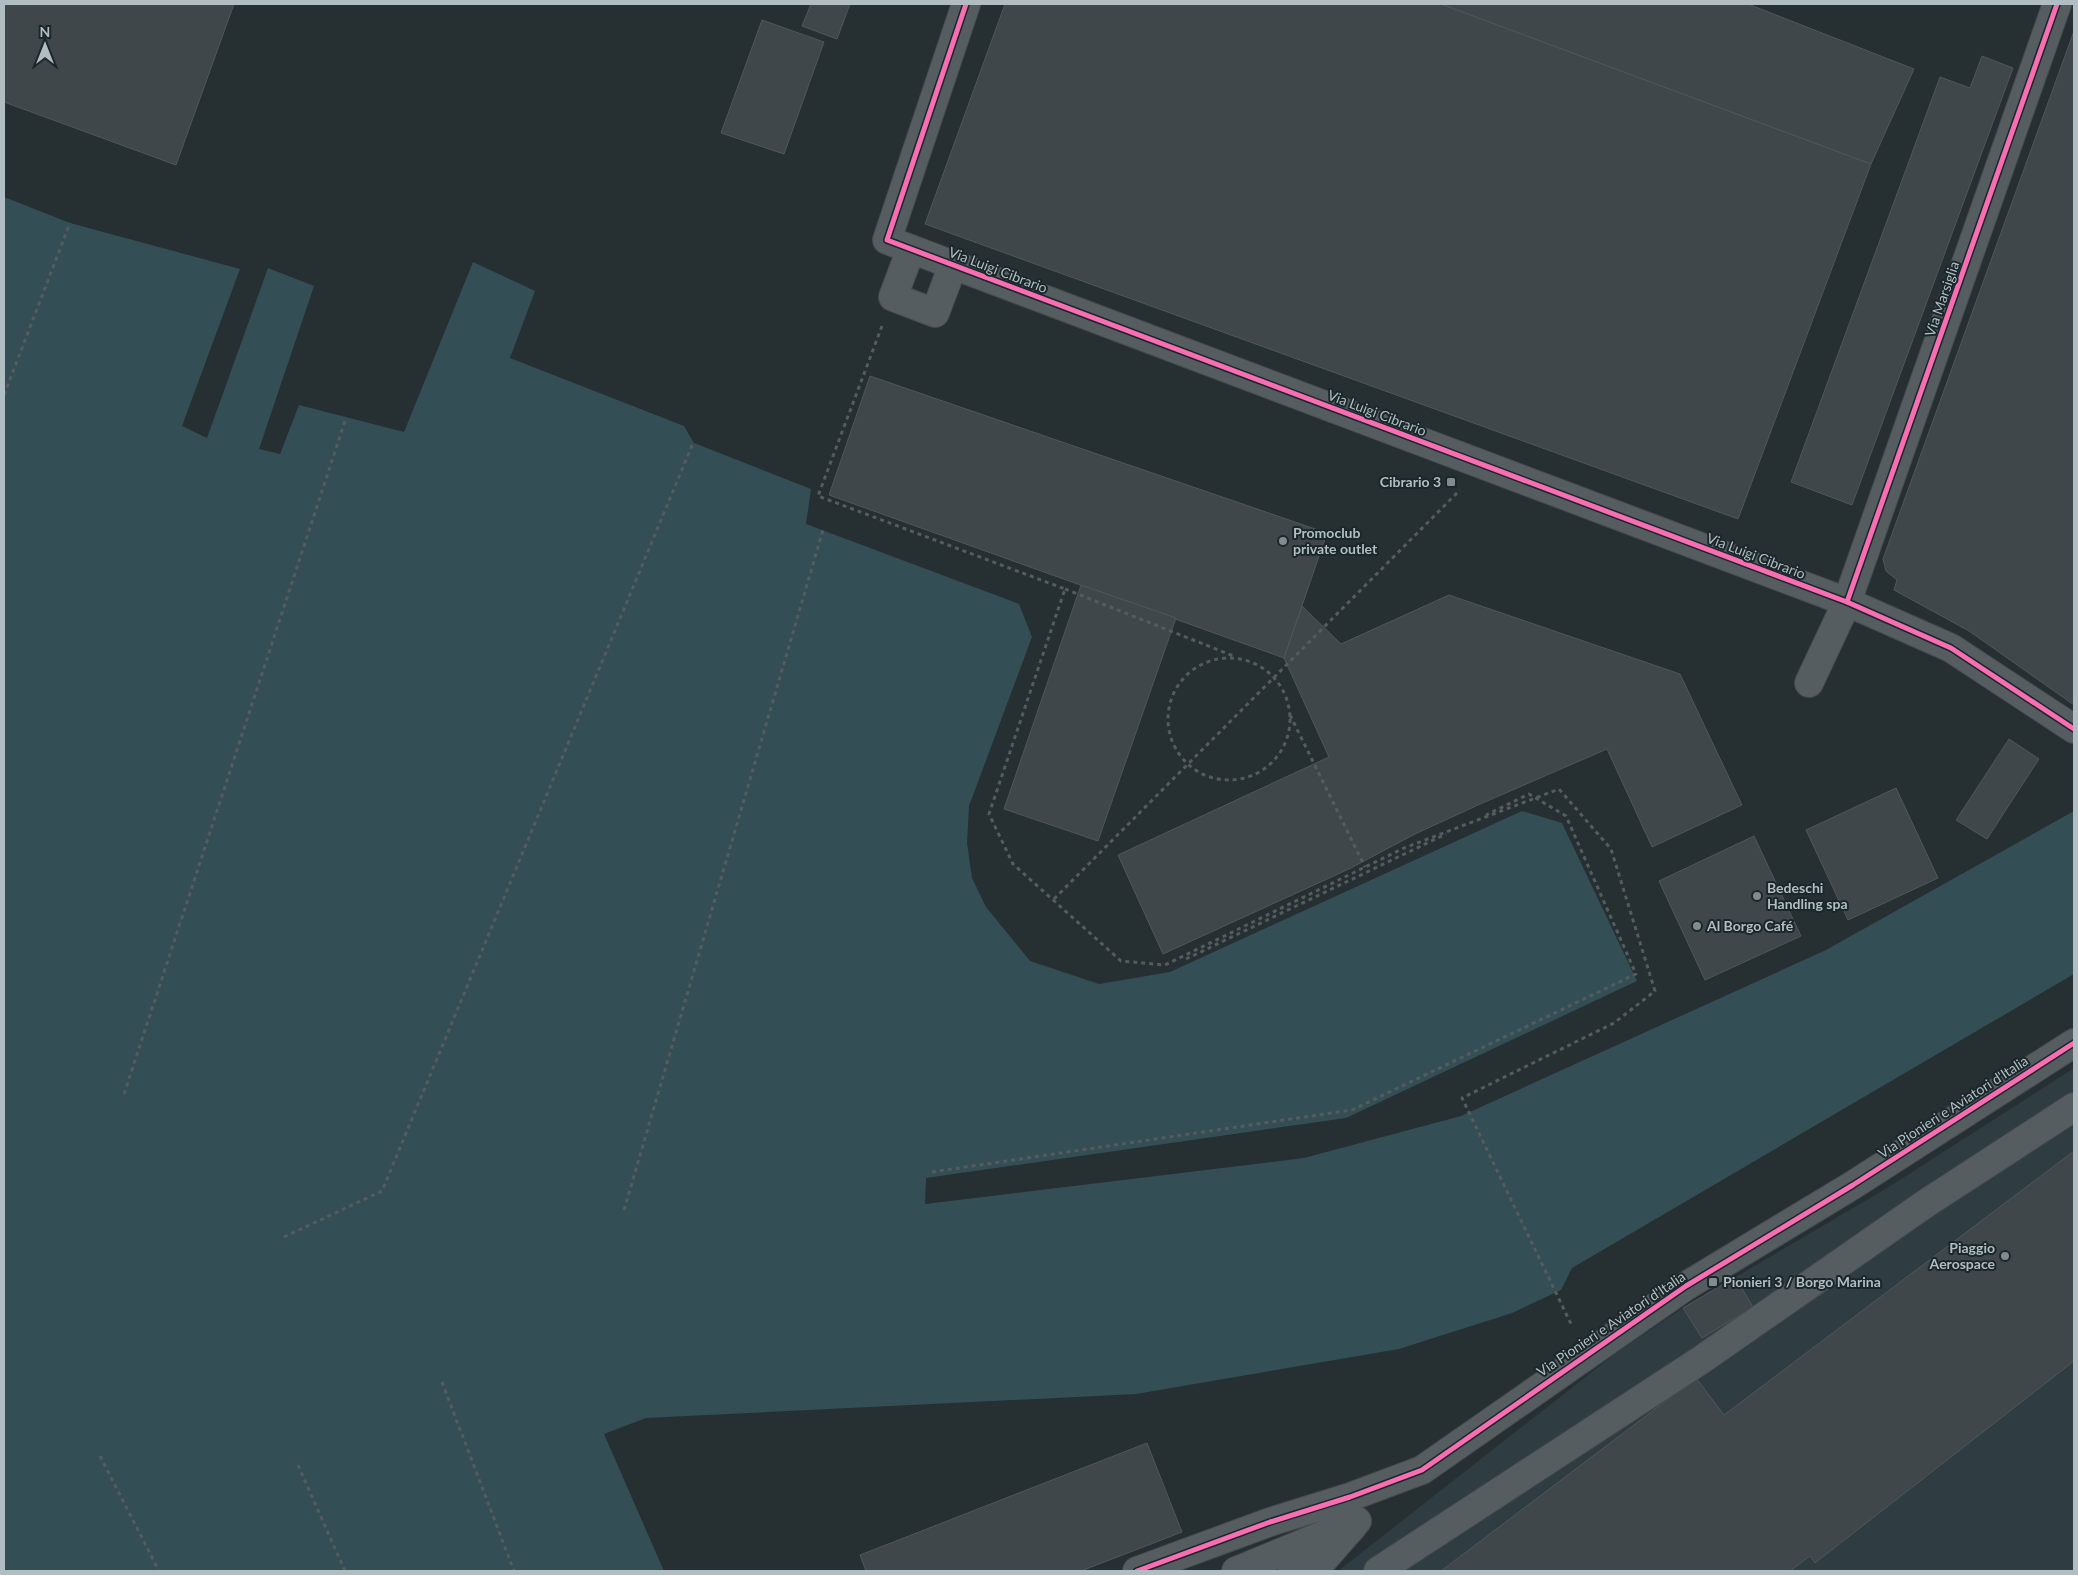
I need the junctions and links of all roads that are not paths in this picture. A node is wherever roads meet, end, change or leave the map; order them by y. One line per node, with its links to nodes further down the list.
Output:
1 (966, 4): 3 (street, Via Luigi Cibrario)
2 (2057, 4): 5 (street, Via Marsiglia)
3 (911, 249): 4 (street, Via Luigi Cibrario); 4 (street, Via Luigi Cibrario)
4 (953, 265): 5 (street, Via Luigi Cibrario)
5 (1847, 602): 6 (street, Via Marsiglia); 7 (street, Via Luigi Cibrario)
6 (1809, 683)
7 (2074, 729)
8 (2074, 1044): 10 (street, Via Pionieri e Aviatori d'Italia)
9 (2074, 1107): 14 (street)
10 (1354, 1509): 11 (street, Via Pionieri e Aviatori d'Italia); 12 (street); 13 (street)
11 (1137, 1571)
12 (1236, 1571)
13 (1292, 1571)
14 (1378, 1571)

